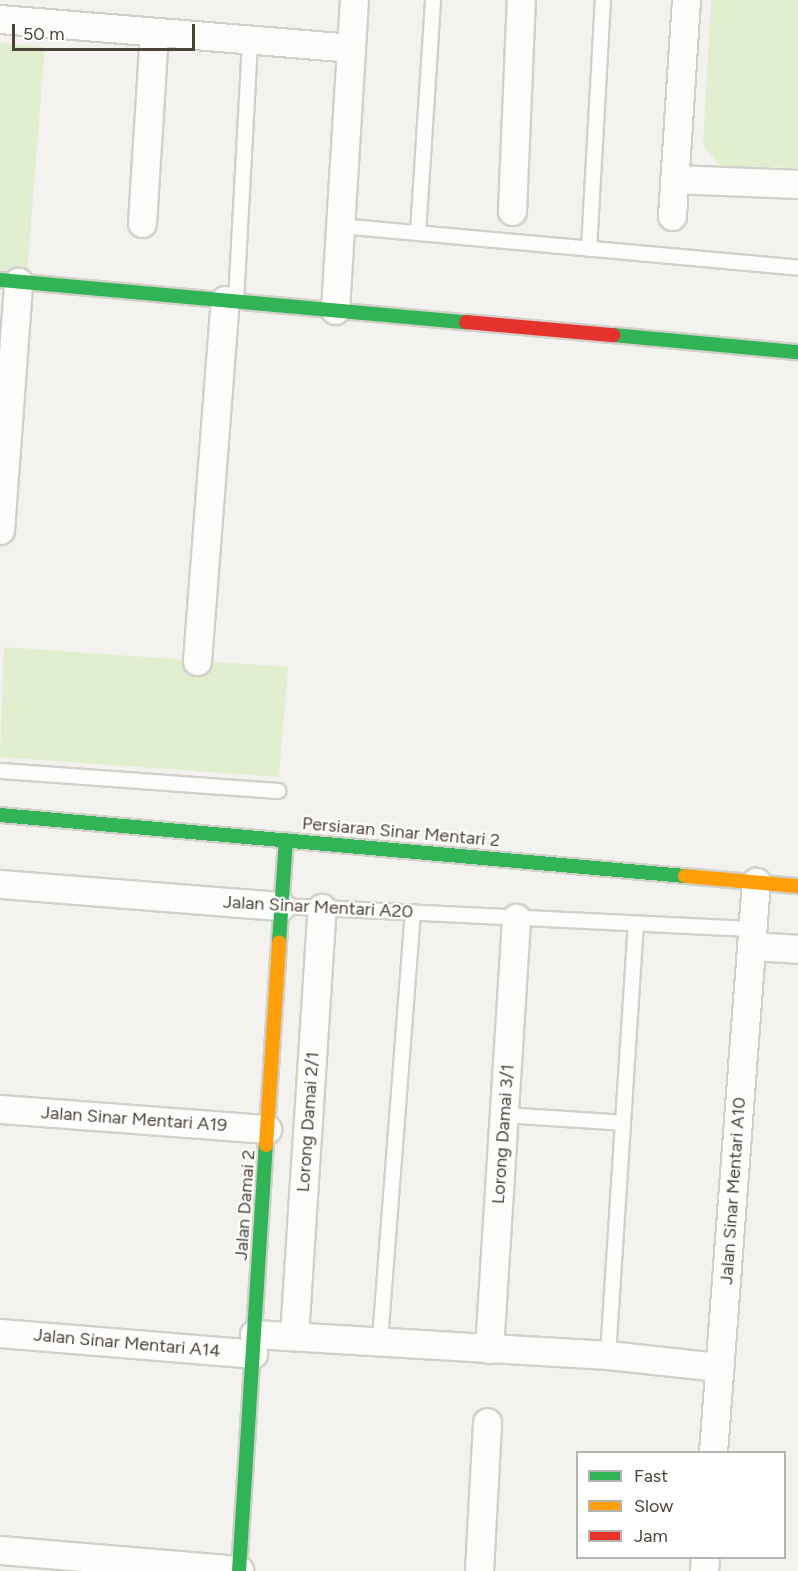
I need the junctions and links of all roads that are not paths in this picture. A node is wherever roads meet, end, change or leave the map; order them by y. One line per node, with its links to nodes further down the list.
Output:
1 (354, 0): 9 (street)
2 (433, 0): 16 (lane)
3 (521, 0): 12 (street)
4 (603, 0): 17 (lane)
5 (686, 0): 10 (street)
6 (0, 20): 7 (street)
7 (154, 32): 8 (street); 14 (street)
8 (250, 40): 9 (street); 20 (lane)
9 (351, 48): 15 (street)
10 (674, 179): 11 (street); 13 (street)
11 (798, 184)
12 (512, 211)
13 (672, 216)
14 (142, 223)
15 (340, 226): 16 (lane); 21 (street)
16 (418, 233): 17 (lane)
17 (589, 249): 18 (lane)
18 (798, 268)
19 (9, 281): 20 (street); 23 (street)
20 (230, 301): 21 (street); 24 (street)
21 (335, 310): 22 (street)
22 (798, 352)
23 (0, 530)
24 (197, 661)
25 (0, 771): 26 (lane)
26 (278, 791)
27 (0, 815): 28 (street, Persiaran Sinar Mentari 2)
28 (286, 840): 29 (street, Persiaran Sinar Mentari 2); 32 (street, Jalan Damai 2)
29 (756, 882): 31 (street, Persiaran Sinar Mentari 2); 37 (street, Jalan Sinar Mentari A10)
30 (0, 884): 32 (street, Jalan Sinar Mentari A20)
31 (798, 886)
32 (281, 906): 33 (lane, Jalan Sinar Mentari A20); 42 (street, Jalan Damai 2)
33 (322, 908): 34 (lane, Jalan Sinar Mentari A20); 44 (street, Lorong Damai 2/1)
34 (413, 912): 35 (lane, Jalan Sinar Mentari A20); 45 (lane)
35 (516, 918): 36 (lane, Jalan Sinar Mentari A20); 40 (street, Lorong Damai 3/1)
36 (636, 924): 37 (lane, Jalan Sinar Mentari A20); 41 (lane)
37 (752, 937): 38 (street); 49 (street, Jalan Sinar Mentari A10)
38 (798, 949)
39 (0, 1109): 42 (street, Jalan Sinar Mentari A19)
40 (504, 1115): 41 (lane); 47 (street, Lorong Damai 3/1)
41 (623, 1123): 48 (lane)
42 (267, 1129): 46 (street, Jalan Damai 2)
43 (0, 1333): 46 (street, Jalan Sinar Mentari A14)
44 (294, 1336): 45 (street, Jalan Sinar Mentari A14); 46 (street, Jalan Sinar Mentari A14)
45 (380, 1340): 47 (street, Jalan Sinar Mentari A14)
46 (254, 1344): 53 (street, Jalan Damai 2)
47 (489, 1349): 48 (street, Jalan Sinar Mentari A14)
48 (608, 1355): 49 (street, Jalan Sinar Mentari A14)
49 (719, 1367): 51 (street, Jalan Sinar Mentari A10)
50 (487, 1422): 54 (street)
51 (713, 1451)
52 (0, 1550): 53 (street)
53 (239, 1570)
54 (479, 1571)

